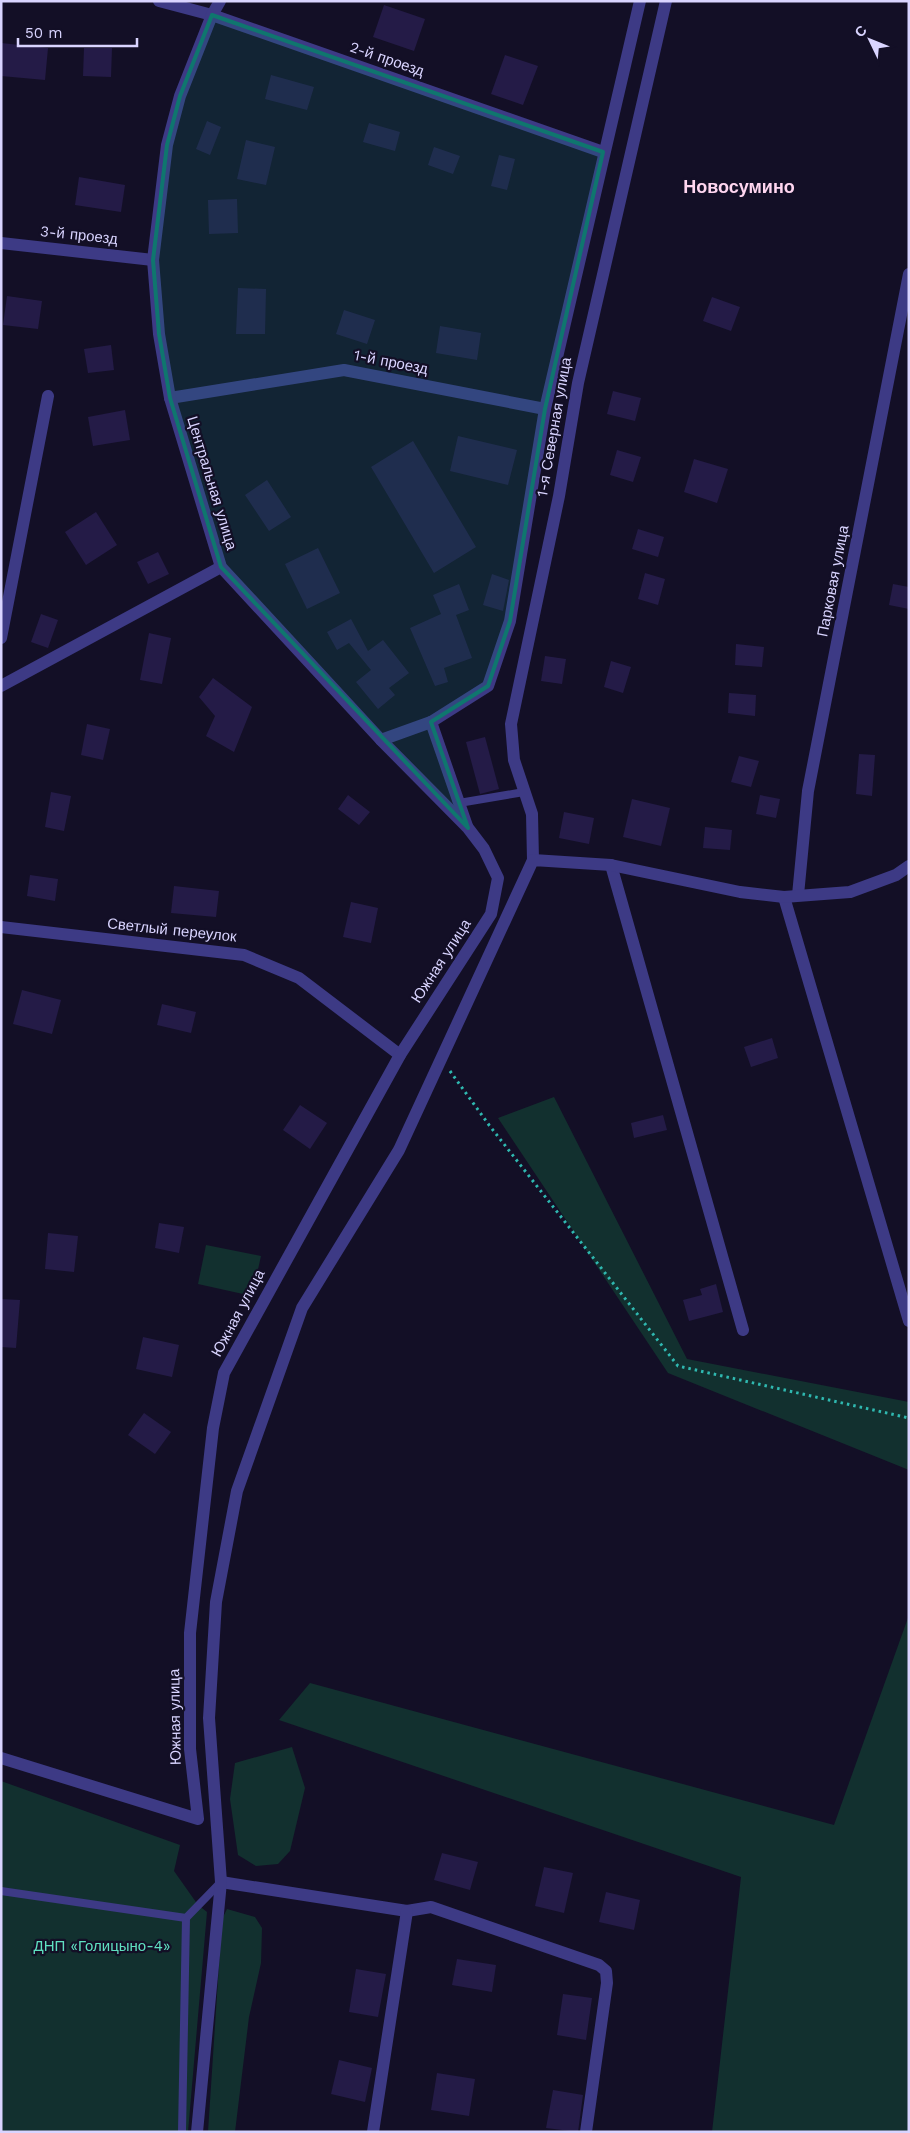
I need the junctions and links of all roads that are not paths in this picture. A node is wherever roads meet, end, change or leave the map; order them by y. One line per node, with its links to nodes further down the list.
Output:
1 (159, 1): 5 (street, 2-й проезд)
2 (220, 1): 5 (street, Центральная улица)
3 (640, 1): 6 (street)
4 (666, 1): 18 (street, 1-я Северная улица)
5 (212, 15): 6 (street, 2-й проезд); 8 (street, Центральная улица)
6 (603, 152): 12 (street)
7 (1, 243): 8 (street, 3-й проезд)
8 (153, 260): 11 (street, Центральная улица)
9 (909, 274): 25 (street, Парковая улица)
10 (48, 396): 14 (street)
11 (170, 398): 12 (street, 1-й проезд); 13 (street, Центральная улица)
12 (545, 409): 16 (street)
13 (221, 567): 15 (street); 17 (street, Центральная улица)
14 (1, 638)
15 (1, 686)
16 (431, 722): 17 (street); 19 (street)
17 (381, 740): 20 (street, Центральная улица)
18 (524, 792): 19 (lane); 21 (street, 1-я Северная улица)
19 (459, 803): 20 (street)
20 (468, 828): 24 (street, Центральная улица)
21 (533, 860): 22 (street); 32 (street)
22 (611, 865): 26 (street); 30 (street)
23 (909, 866): 25 (street)
24 (498, 878): 28 (street, Южная улица)
25 (798, 895): 26 (street)
26 (784, 897): 29 (street)
27 (1, 927): 28 (street, Светлый переулок)
28 (400, 1055): 31 (street, Южная улица)
29 (909, 1321)
30 (743, 1330)
31 (1, 1758)
32 (221, 1882): 34 (street); 35 (lane); 37 (street)
33 (1, 1891): 35 (lane)
34 (407, 1911): 38 (street); 39 (street)
35 (186, 1918): 36 (lane)
36 (182, 2132)
37 (197, 2132)
38 (373, 2132)
39 (586, 2132)

